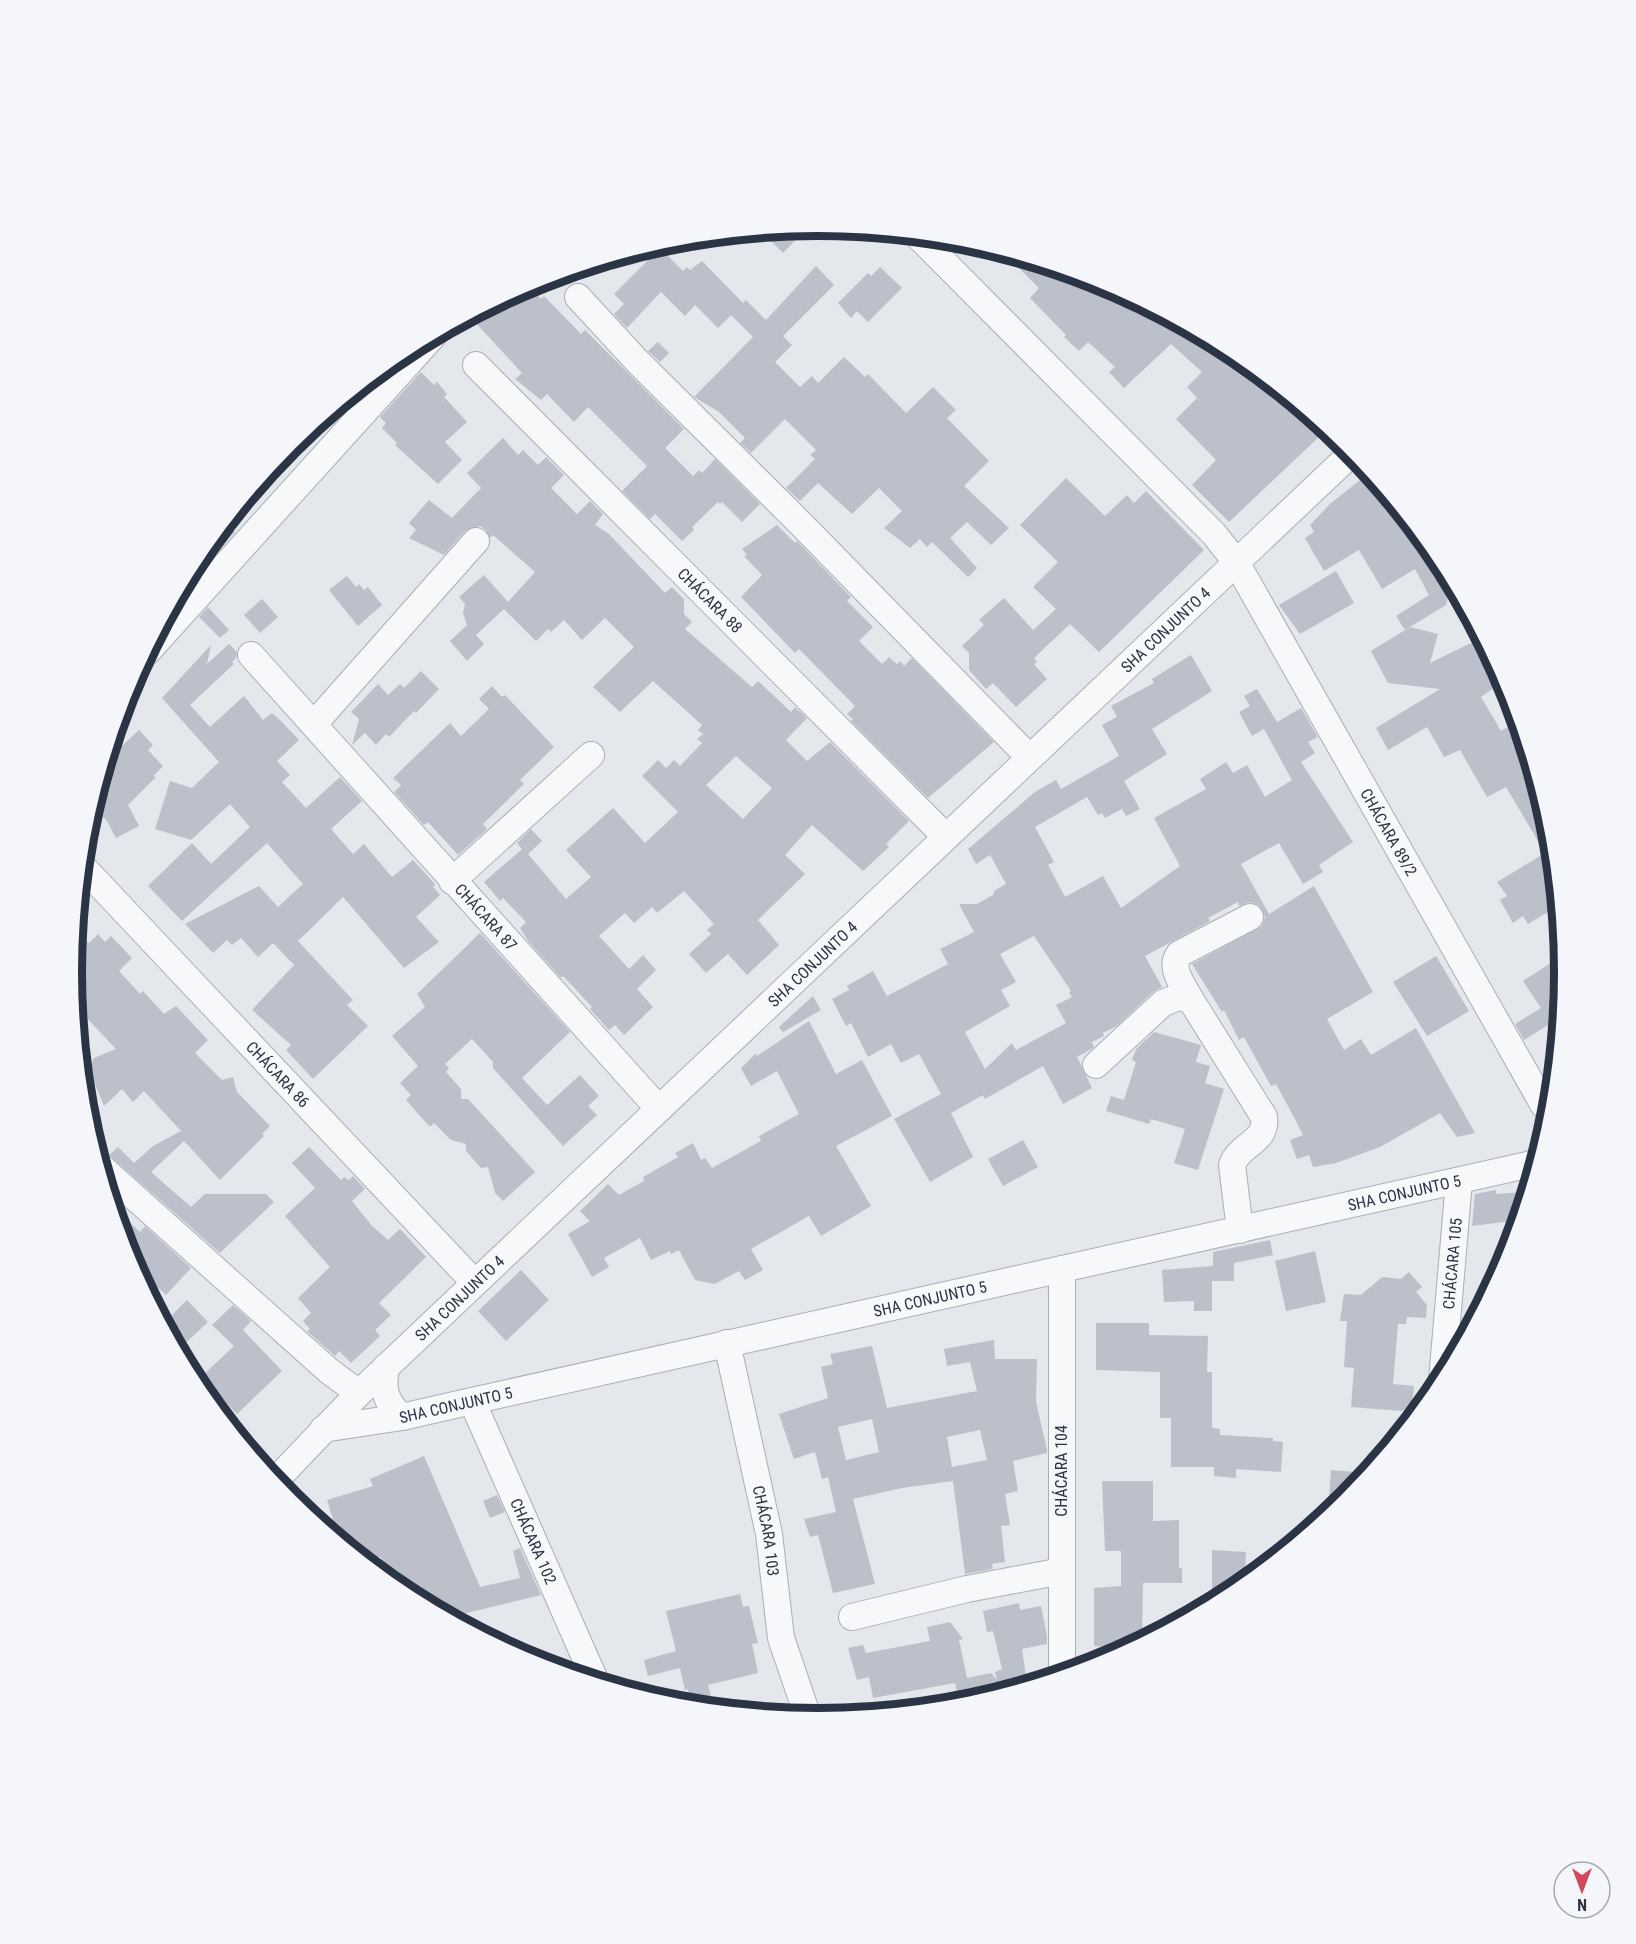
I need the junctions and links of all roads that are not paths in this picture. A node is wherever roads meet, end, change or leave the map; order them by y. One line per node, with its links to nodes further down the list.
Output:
1 (927, 245): 7 (street, CHÁCARA 89/2)
2 (578, 297): 12 (street)
3 (414, 357): 8 (street)
4 (476, 365): 13 (street, CHÁCARA 88)
5 (1345, 460): 7 (street, SHA CONJUNTO 4)
6 (476, 541): 10 (street)
7 (1236, 562): 12 (street, SHA CONJUNTO 4); 19 (street, CHÁCARA 89/2)
8 (167, 630)
9 (251, 655): 10 (street, CHÁCARA 87)
10 (314, 724): 15 (street, CHÁCARA 87)
11 (591, 755): 15 (street)
12 (1029, 757): 13 (street, SHA CONJUNTO 4)
13 (945, 836): 20 (street, SHA CONJUNTO 4)
14 (89, 874): 26 (street, CHÁCARA 86)
15 (452, 881): 20 (street, CHÁCARA 87)
16 (1250, 917): 17 (street)
17 (1189, 997): 18 (street); 24 (street)
18 (1096, 1065)
19 (1541, 1101)
20 (659, 1109): 26 (street, SHA CONJUNTO 4)
21 (1527, 1165): 23 (street, SHA CONJUNTO 5)
22 (112, 1176): 30 (street)
23 (1458, 1181): 24 (street, SHA CONJUNTO 5); 28 (street, CHÁCARA 105)
24 (1240, 1230): 25 (street, SHA CONJUNTO 5)
25 (1062, 1269): 27 (street, SHA CONJUNTO 5); 35 (street, CHÁCARA 104)
26 (475, 1283): 29 (street, SHA CONJUNTO 4)
27 (727, 1343): 31 (street, SHA CONJUNTO 5); 39 (street, CHÁCARA 103)
28 (1444, 1358)
29 (386, 1367): 30 (street, SHA CONJUNTO 4); 32 (street)
30 (359, 1393): 33 (street, SHA CONJUNTO 4)
31 (472, 1401): 32 (street, SHA CONJUNTO 5); 38 (street, CHÁCARA 102)
32 (402, 1417): 33 (street, SHA CONJUNTO 5)
33 (322, 1429): 34 (street, SHA CONJUNTO 4)
34 (281, 1474)
35 (1062, 1572): 36 (street); 37 (street, CHÁCARA 104)
36 (852, 1617)
37 (1062, 1665)
38 (591, 1671)
39 (805, 1707)

